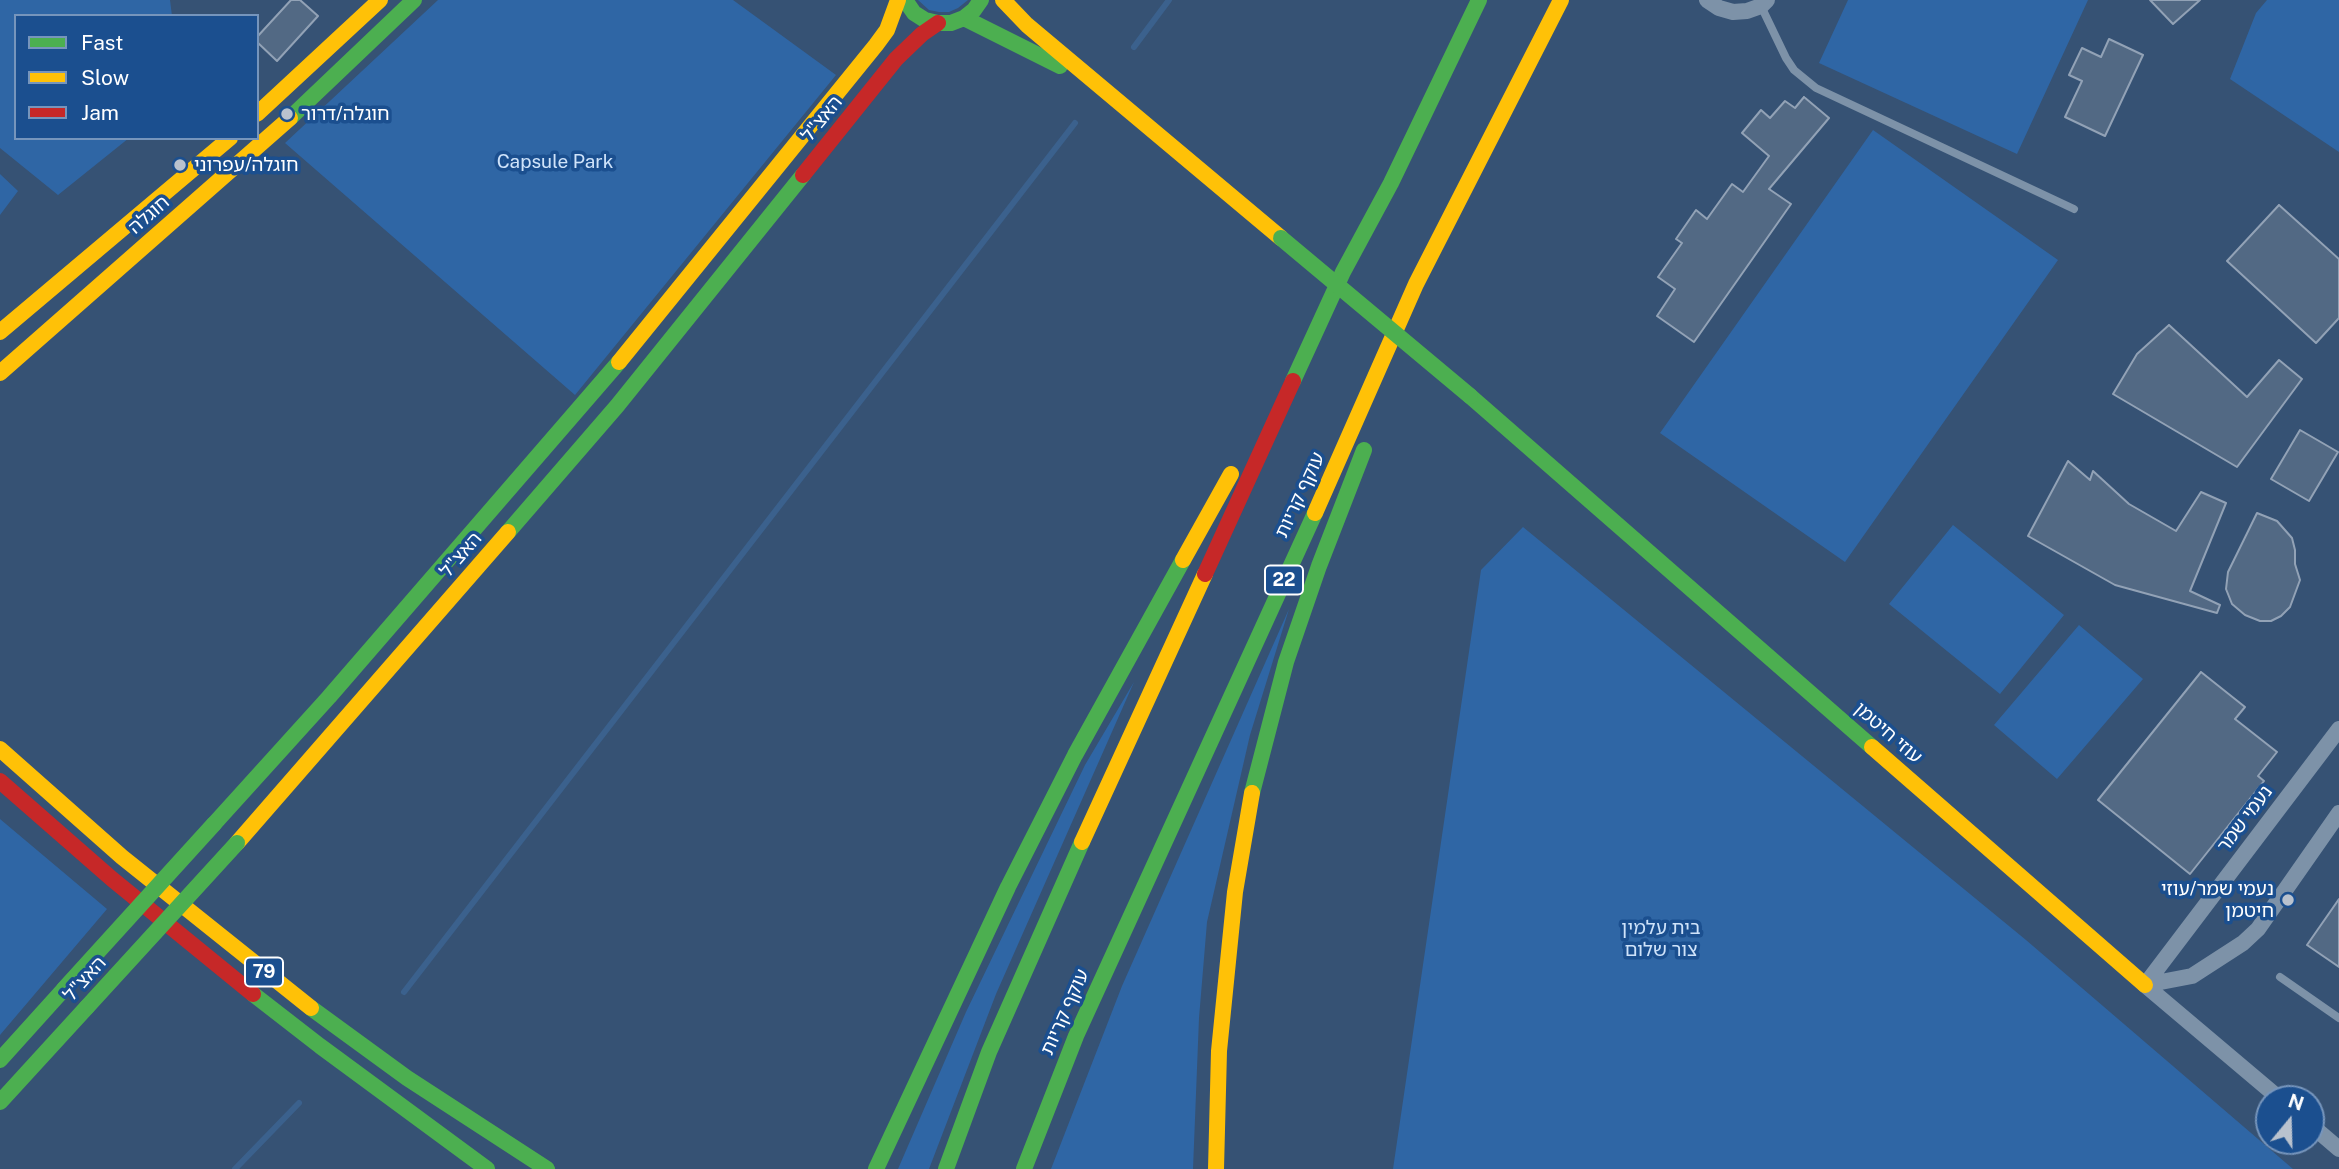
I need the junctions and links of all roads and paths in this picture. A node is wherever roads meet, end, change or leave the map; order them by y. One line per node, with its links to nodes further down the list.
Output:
1 (380, 0): 14 (main road)
2 (414, 0): 20 (main road, חוגלה)
3 (898, 0): 30 (main road, האצ"ל, bridge)
4 (905, 0): 12 (main road)
5 (981, 0): 11 (main road)
6 (1003, 0): 13 (main road)
7 (1479, 0): 18 (main road)
8 (1561, 0): 16 (main road, עוקף קריות / 22)
9 (1707, 0): 10 (street)
10 (1764, 3): 17 (lane)
11 (964, 18): 12 (main road); 13 (main road)
12 (938, 23): 32 (main road, האצ"ל, bridge)
13 (1125, 108): 28 (main road, עוזי חיטמן, bridge)
14 (259, 112)
15 (228, 140): 19 (main road, חוגלה)
16 (1457, 204): 21 (main road); 41 (main road, עוקף קריות / 22)
17 (2074, 209)
18 (1343, 272): 33 (main road); 40 (main road)
19 (0, 332)
20 (0, 373)
21 (1384, 395)
22 (1370, 433): 42 (main road)
23 (2339, 729): 28 (street, נעמי שמר)
24 (0, 749): 37 (main road, 79)
25 (0, 781): 36 (main road, 79)
26 (2339, 813): 28 (street)
27 (2280, 977): 29 (lane)
28 (2145, 985): 31 (street, עוזי חיטמן)
29 (2339, 1018)
30 (0, 1060)
31 (2263, 1085)
32 (0, 1102)
33 (892, 1133): 38 (main road); 39 (main road)
34 (2325, 1137): 35 (street)
35 (2339, 1149)
36 (487, 1169)
37 (547, 1169)
38 (868, 1169)
39 (876, 1169)
40 (946, 1169)
41 (1024, 1169)
42 (1216, 1169)

